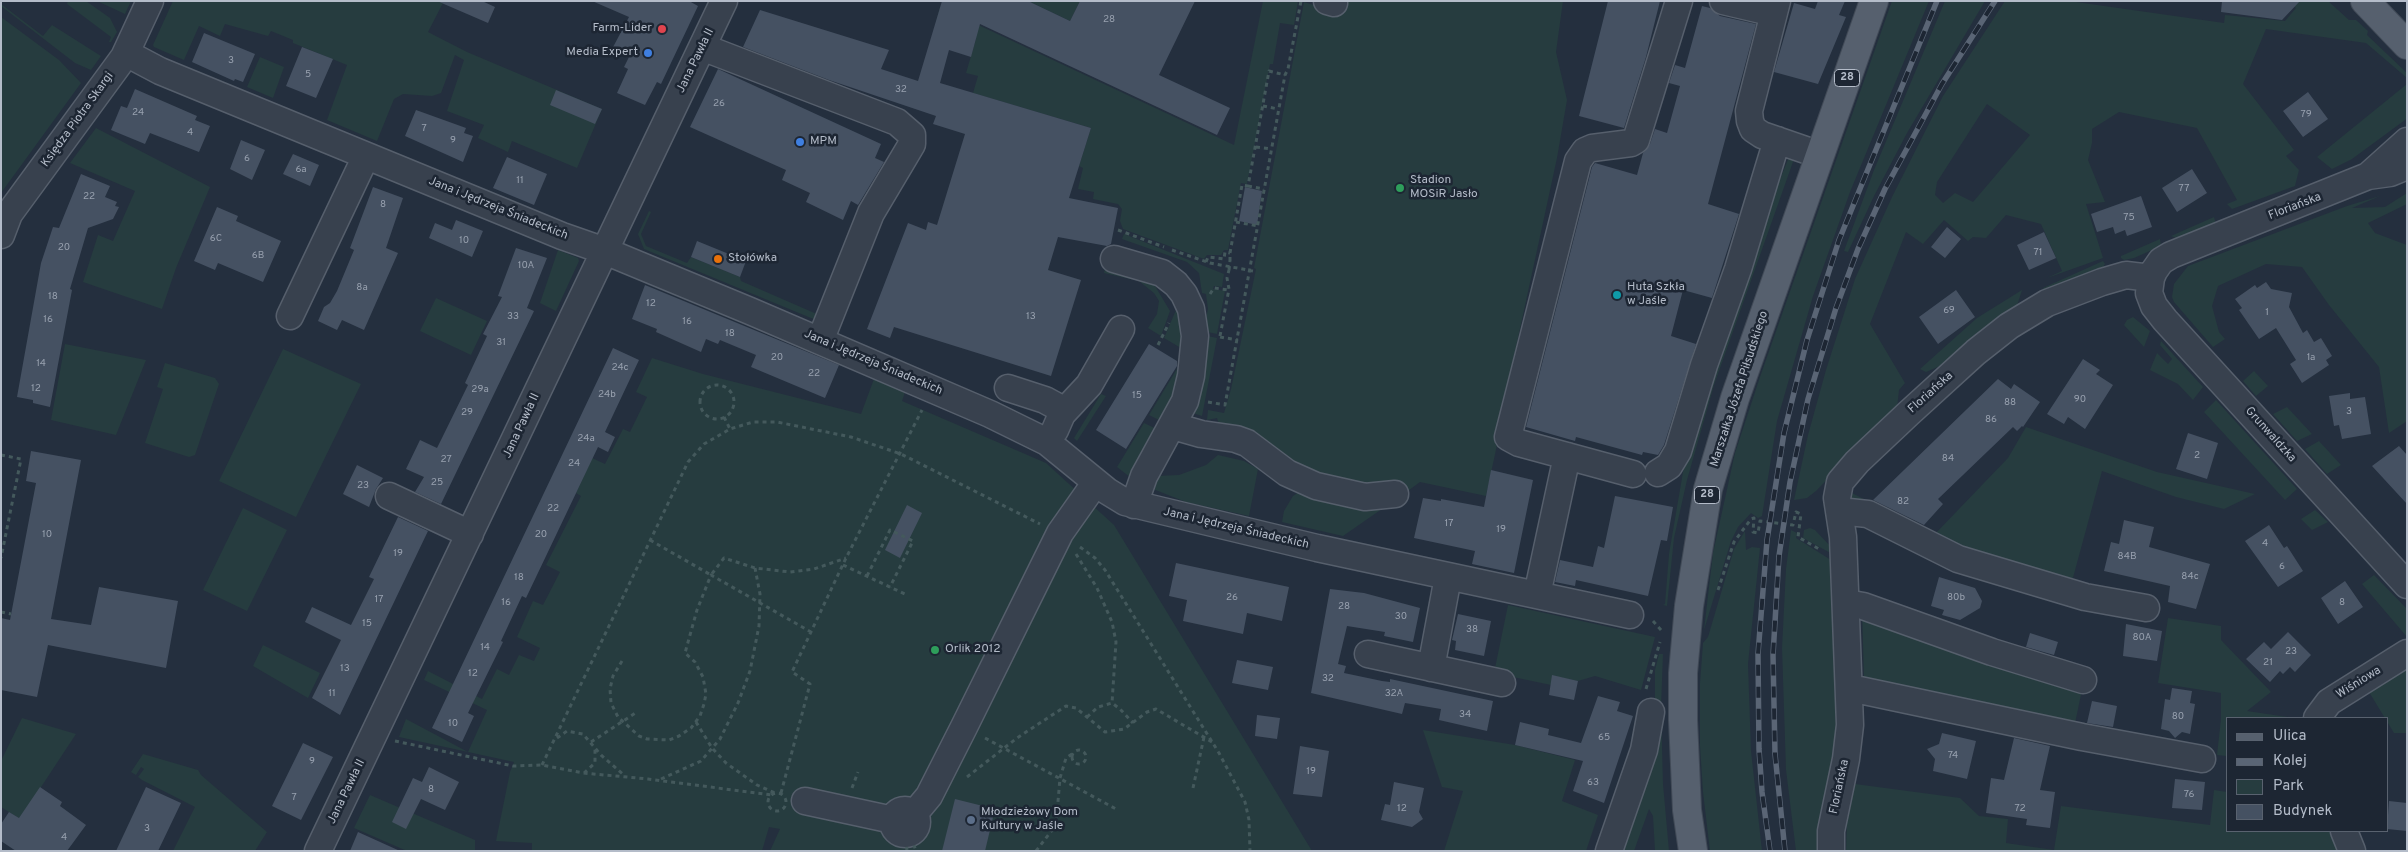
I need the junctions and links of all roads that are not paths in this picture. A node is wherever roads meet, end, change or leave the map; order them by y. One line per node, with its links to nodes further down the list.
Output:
1 (150, 1): 12 (street, Księdza Piotra Skargi)
2 (724, 1): 11 (street, Jana Pawła II)
3 (1678, 1): 30 (street)
4 (1723, 1): 8 (street)
5 (1874, 1): 15 (main road, Marszałka Józefa Piłsudskiego / 28)
6 (2364, 1): 10 (main road)
7 (2378, 1): 9 (main road)
8 (1775, 7): 13 (street)
9 (2407, 21)
10 (2407, 45)
11 (702, 47): 20 (street, Jana Pawła II); 25 (street)
12 (126, 53): 16 (street, Jana i Jędrzeja Śniadeckich); 19 (street, Księdza Piotra Skargi)
13 (1777, 140): 15 (street); 30 (street)
14 (2407, 141): 18 (street, Floriańska)
15 (1820, 155): 57 (main road, Marszałka Józefa Piłsudskiego / 28)
16 (366, 156): 20 (street, Jana i Jędrzeja Śniadeckich); 23 (street)
17 (2407, 166): 18 (street, Floriańska)
18 (2368, 176): 22 (street, Floriańska)
19 (1, 235)
20 (605, 251): 25 (street, Jana i Jędrzeja Śniadeckich); 36 (street, Jana Pawła II)
21 (1114, 259): 28 (street)
22 (2151, 278): 35 (street, Floriańska); 38 (street, Grunwaldzka)
23 (290, 316)
24 (1121, 329): 27 (street)
25 (820, 341): 29 (street, Jana i Jędrzeja Śniadeckich)
26 (1008, 388): 27 (street)
27 (1062, 414): 29 (street)
28 (1172, 426): 32 (street); 34 (street)
29 (1047, 442): 31 (street, Jana i Jędrzeja Śniadeckich)
30 (1567, 456): 39 (street)
31 (1096, 482): 34 (street, Jana i Jędrzeja Śniadeckich); 53 (street)
32 (1395, 494)
33 (389, 496): 36 (street)
34 (1134, 505): 37 (street, Jana i Jędrzeja Śniadeckich)
35 (1839, 511): 40 (street, Floriańska); 41 (street)
36 (470, 534): 55 (street, Jana Pawła II)
37 (1448, 577): 39 (street, Jana i Jędrzeja Śniadeckich); 45 (street)
38 (2407, 585)
39 (1537, 595): 42 (street, Jana i Jędrzeja Śniadeckich)
40 (1846, 603): 46 (street); 48 (street, Floriańska)
41 (2146, 608)
42 (1630, 615)
43 (2407, 653): 50 (street, Wiśniowa)
44 (1368, 654): 45 (street)
45 (1430, 668): 47 (street)
46 (2083, 680)
47 (1502, 683)
48 (1850, 688): 51 (street); 58 (street, Floriańska)
49 (1651, 712): 56 (street)
50 (2318, 717)
51 (2202, 758)
52 (805, 801): 53 (street)
53 (911, 829)
54 (2344, 832): 59 (street)
55 (318, 851)
56 (1609, 851)
57 (1693, 851)
58 (1831, 851)
59 (2352, 851)

